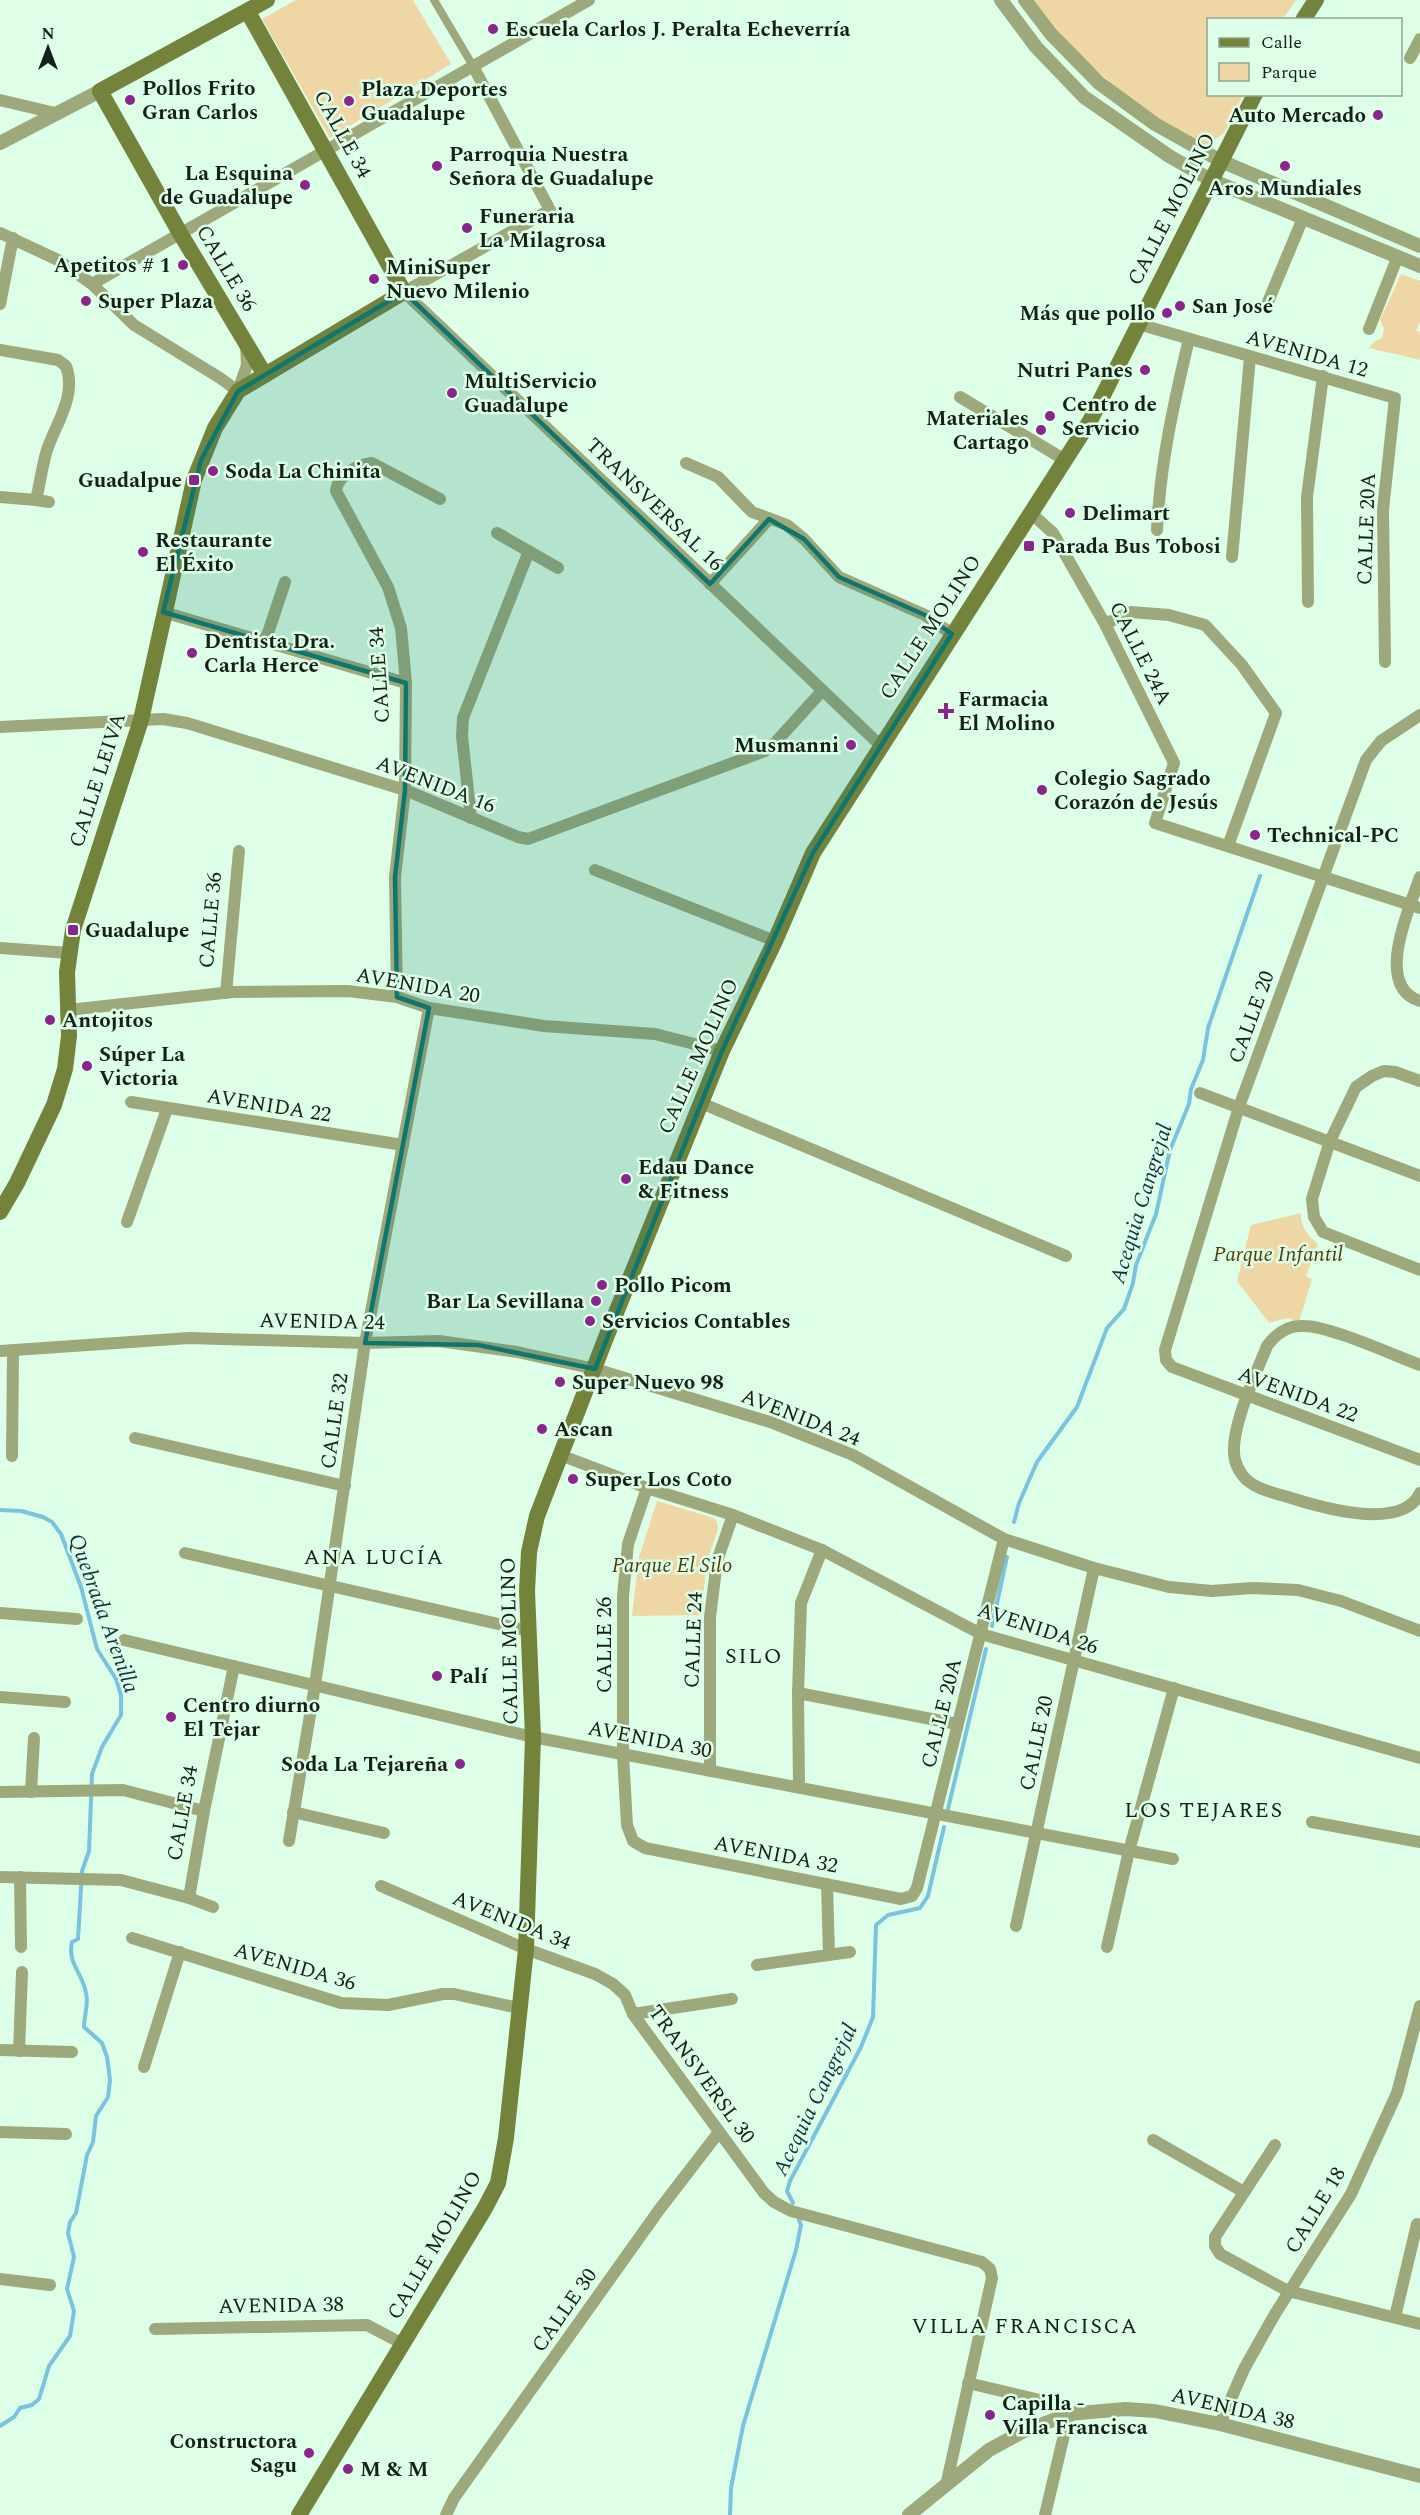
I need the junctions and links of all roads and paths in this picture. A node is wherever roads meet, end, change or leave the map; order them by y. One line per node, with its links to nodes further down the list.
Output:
1 (267, 0): 7 (main road)
2 (434, 0): 11 (street)
3 (589, 0): 11 (street)
4 (1001, 0): 19 (street)
5 (1025, 0): 16 (street)
6 (1316, 0): 8 (main road)
7 (244, 6): 12 (main road); 18 (main road, CALLE 34)
8 (1304, 18)
9 (1420, 39): 10 (street)
10 (1410, 58)
11 (473, 66): 18 (street); 30 (street)
12 (100, 91): 15 (street); 24 (main road, CALLE 36)
13 (1254, 96): 20 (main road, CALLE MOLINO)
14 (0, 101): 15 (street)
15 (55, 113): 17 (street)
16 (1180, 138): 19 (street); 20 (street)
17 (0, 143)
18 (327, 151): 24 (street); 30 (main road, CALLE 34)
19 (1170, 156): 21 (street)
20 (1221, 161): 21 (main road, CALLE MOLINO); 26 (street)
21 (1211, 180): 22 (street); 33 (main road, CALLE MOLINO)
22 (1303, 218): 27 (street); 31 (street)
23 (0, 233): 25 (street)
24 (180, 234): 29 (street); 36 (main road, CALLE 36)
25 (13, 238): 29 (street); 32 (street)
26 (1420, 246)
27 (1398, 256): 28 (street); 34 (street)
28 (1420, 266)
29 (93, 284): 41 (street)
30 (404, 292): 39 (main road, CALLE LEIVA); 56 (street, TRANSVERSAL 16)
31 (1268, 303)
32 (0, 304)
33 (1138, 324): 35 (street, AVENIDA 12); 44 (main road, CALLE MOLINO)
34 (1369, 329)
35 (1189, 339): 38 (street, AVENIDA 12); 50 (street)
36 (246, 343): 39 (main road, CALLE 36); 41 (street, CALLE 36)
37 (0, 350): 46 (street)
38 (1250, 357): 40 (street, AVENIDA 12); 53 (street)
39 (265, 375): 41 (main road, CALLE LEIVA)
40 (1323, 376): 43 (street, AVENIDA 12); 57 (street)
41 (238, 391): 58 (main road, CALLE LEIVA)
42 (960, 397): 44 (street)
43 (1395, 398): 62 (street, CALLE 20A)
44 (1065, 460): 48 (main road, CALLE MOLINO)
45 (686, 463): 49 (street)
46 (0, 497)
47 (440, 499): 63 (street, CALLE 34)
48 (1032, 514): 59 (street, CALLE 24A); 60 (main road, CALLE MOLINO)
49 (769, 519): 56 (street); 60 (street)
50 (1157, 530)
51 (496, 533): 52 (street)
52 (529, 551): 54 (street); 70 (street)
53 (1232, 557)
54 (558, 568)
55 (285, 582): 61 (street)
56 (710, 584): 64 (street, TRANSVERSAL 16)
57 (1308, 602)
58 (163, 612): 61 (street); 66 (main road, CALLE LEIVA)
59 (1105, 624): 71 (street, CALLE 24A); 71 (street)
60 (952, 634): 68 (main road, CALLE MOLINO)
61 (265, 642): 63 (street)
62 (1385, 662)
63 (406, 683): 69 (street, CALLE 34)
64 (822, 690): 68 (street, TRANSVERSAL 16); 70 (street, AVENIDA 16)
65 (1420, 715): 74 (street, CALLE 20)
66 (141, 720): 67 (street, AVENIDA 16); 69 (street, AVENIDA 16); 79 (main road, CALLE LEIVA)
67 (0, 727)
68 (880, 745): 77 (main road, CALLE MOLINO)
69 (405, 790): 70 (street, AVENIDA 16); 81 (street, CALLE 34)
70 (471, 818)
71 (1228, 846): 74 (street)
72 (239, 851): 80 (street, CALLE 36)
73 (595, 870): 77 (street)
74 (1322, 876): 76 (street); 90 (street, CALLE 20)
75 (1420, 877): 76 (street)
76 (1415, 906): 82 (street)
77 (775, 941): 85 (main road, CALLE MOLINO)
78 (0, 948): 79 (street)
79 (69, 953): 84 (main road, CALLE LEIVA)
80 (226, 993): 81 (street, AVENIDA 20); 84 (street, AVENIDA 20)
81 (396, 997): 83 (street, AVENIDA 20)
82 (1420, 1001)
83 (429, 1008): 85 (street, AVENIDA 20); 93 (street, CALLE 32)
84 (69, 1010): 95 (main road, CALLE LEIVA)
85 (722, 1051): 89 (main road, CALLE MOLINO)
86 (1420, 1081): 92 (street)
87 (1200, 1093): 90 (street)
88 (131, 1102): 91 (street, AVENIDA 22)
89 (701, 1103): 97 (street); 104 (main road, CALLE MOLINO)
90 (1239, 1107): 92 (street); 102 (street, CALLE 20)
91 (167, 1109): 93 (street, AVENIDA 22); 96 (street)
92 (1330, 1141): 94 (street); 98 (street)
93 (402, 1144): 99 (street, CALLE 32)
94 (1420, 1176)
95 (0, 1212)
96 (127, 1222)
97 (1066, 1256)
98 (1420, 1270)
99 (365, 1342): 101 (street, AVENIDA 24); 104 (street, AVENIDA 24); 110 (street, CALLE 32)
100 (0, 1351): 101 (street, AVENIDA 24)
101 (13, 1351): 108 (street)
102 (1166, 1360): 105 (street, AVENIDA 22)
103 (1420, 1365): 105 (street)
104 (595, 1369): 107 (main road, CALLE MOLINO); 114 (street, AVENIDA 24)
105 (1248, 1396): 109 (street, AVENIDA 22); 112 (street)
106 (135, 1438): 110 (street)
107 (560, 1455): 111 (street, AVENIDA 26); 121 (main road, CALLE MOLINO)
108 (12, 1456)
109 (1420, 1460)
110 (345, 1486): 118 (street, CALLE 32)
111 (647, 1488): 113 (street, AVENIDA 26); 135 (street, CALLE 26)
112 (1420, 1493)
113 (734, 1515): 115 (street, AVENIDA 26); 137 (street, CALLE 24)
114 (1004, 1539): 117 (street, AVENIDA 24); 123 (street, CALLE 20A)
115 (822, 1550): 123 (street, AVENIDA 26); 129 (street)
116 (185, 1552): 118 (street)
117 (1094, 1568): 122 (street, AVENIDA 24); 125 (street, CALLE 20)
118 (330, 1586): 121 (street); 127 (street, CALLE 32)
119 (0, 1614): 120 (street)
120 (77, 1619)
121 (529, 1631): 133 (main road, CALLE MOLINO)
122 (1420, 1631)
123 (981, 1634): 125 (street, AVENIDA 26); 132 (street, CALLE 20A)
124 (124, 1640): 126 (street, AVENIDA 30)
125 (1074, 1660): 128 (street, AVENIDA 26); 146 (street, CALLE 20)
126 (234, 1666): 127 (street, AVENIDA 30); 141 (street, CALLE 34)
127 (315, 1685): 133 (street, AVENIDA 30); 142 (street, CALLE 32)
128 (1174, 1688): 136 (street, AVENIDA 26); 150 (street)
129 (798, 1693): 132 (street); 138 (street)
130 (0, 1697): 131 (street)
131 (65, 1702)
132 (957, 1724): 143 (street, CALLE 20A)
133 (533, 1737): 135 (street, AVENIDA 30); 163 (main road, CALLE MOLINO)
134 (34, 1738): 140 (street)
135 (623, 1755): 137 (street, AVENIDA 30); 148 (street, CALLE 26)
136 (1420, 1758)
137 (710, 1771): 138 (street, AVENIDA 30)
138 (799, 1787): 143 (street, AVENIDA 30)
139 (0, 1792): 140 (street)
140 (31, 1792): 141 (street)
141 (204, 1811): 157 (street, CALLE 34)
142 (294, 1812): 145 (street); 147 (street, CALLE 32)
143 (936, 1815): 146 (street, AVENIDA 30); 156 (street, CALLE 20A)
144 (1312, 1822): 149 (street)
145 (384, 1833)
146 (1036, 1833): 150 (street, AVENIDA 30); 159 (street, CALLE 20)
147 (289, 1841)
148 (633, 1841): 154 (street, AVENIDA 32)
149 (1420, 1842)
150 (1129, 1851): 151 (street, AVENIDA 30); 162 (street)
151 (1173, 1859)
152 (0, 1877): 153 (street)
153 (21, 1877): 157 (street); 161 (street)
154 (827, 1884): 156 (street, AVENIDA 32); 166 (street)
155 (381, 1886): 163 (street, AVENIDA 34)
156 (912, 1896)
157 (189, 1898): 158 (street)
158 (213, 1907)
159 (1016, 1926)
160 (132, 1938): 164 (street, AVENIDA 36)
161 (21, 1947)
162 (1107, 1947)
163 (526, 1949): 169 (street, AVENIDA 34); 172 (main road, CALLE MOLINO)
164 (180, 1952): 172 (street, AVENIDA 36); 177 (street)
165 (850, 1953): 166 (street)
166 (829, 1955): 167 (street)
167 (757, 1965)
168 (22, 1972): 175 (street)
169 (625, 1995): 173 (street, TRANSVERSL 30)
170 (732, 1999): 173 (street)
171 (1420, 2006): 187 (street, CALLE 18)
172 (519, 2008): 191 (main road, CALLE MOLINO)
173 (633, 2014): 179 (street, TRANSVERSL 30)
174 (0, 2050): 175 (street)
175 (19, 2050): 176 (street)
176 (72, 2052)
177 (144, 2067)
178 (0, 2132): 180 (street)
179 (719, 2132): 192 (street, TRANSVERSL 30); 198 (street, CALLE 30)
180 (66, 2134)
181 (1153, 2140): 183 (street)
182 (1275, 2145): 183 (street)
183 (1244, 2192): 187 (street)
184 (1416, 2224): 188 (street)
185 (0, 2278): 186 (street)
186 (50, 2285)
187 (1288, 2291): 188 (street); 194 (street, CALLE 18)
188 (1395, 2317): 189 (street)
189 (1420, 2324)
190 (155, 2329): 191 (street, AVENIDA 38)
191 (403, 2344): 197 (main road, CALLE MOLINO)
192 (968, 2383): 193 (street); 196 (street)
193 (1069, 2414): 194 (street, AVENIDA 38); 196 (street, AVENIDA 38); 200 (street)
194 (1220, 2424): 195 (street, AVENIDA 38)
195 (1420, 2476)
196 (946, 2486): 199 (street, AVENIDA 38)
197 (299, 2515)
198 (446, 2515)
199 (909, 2515)
200 (1045, 2515)

